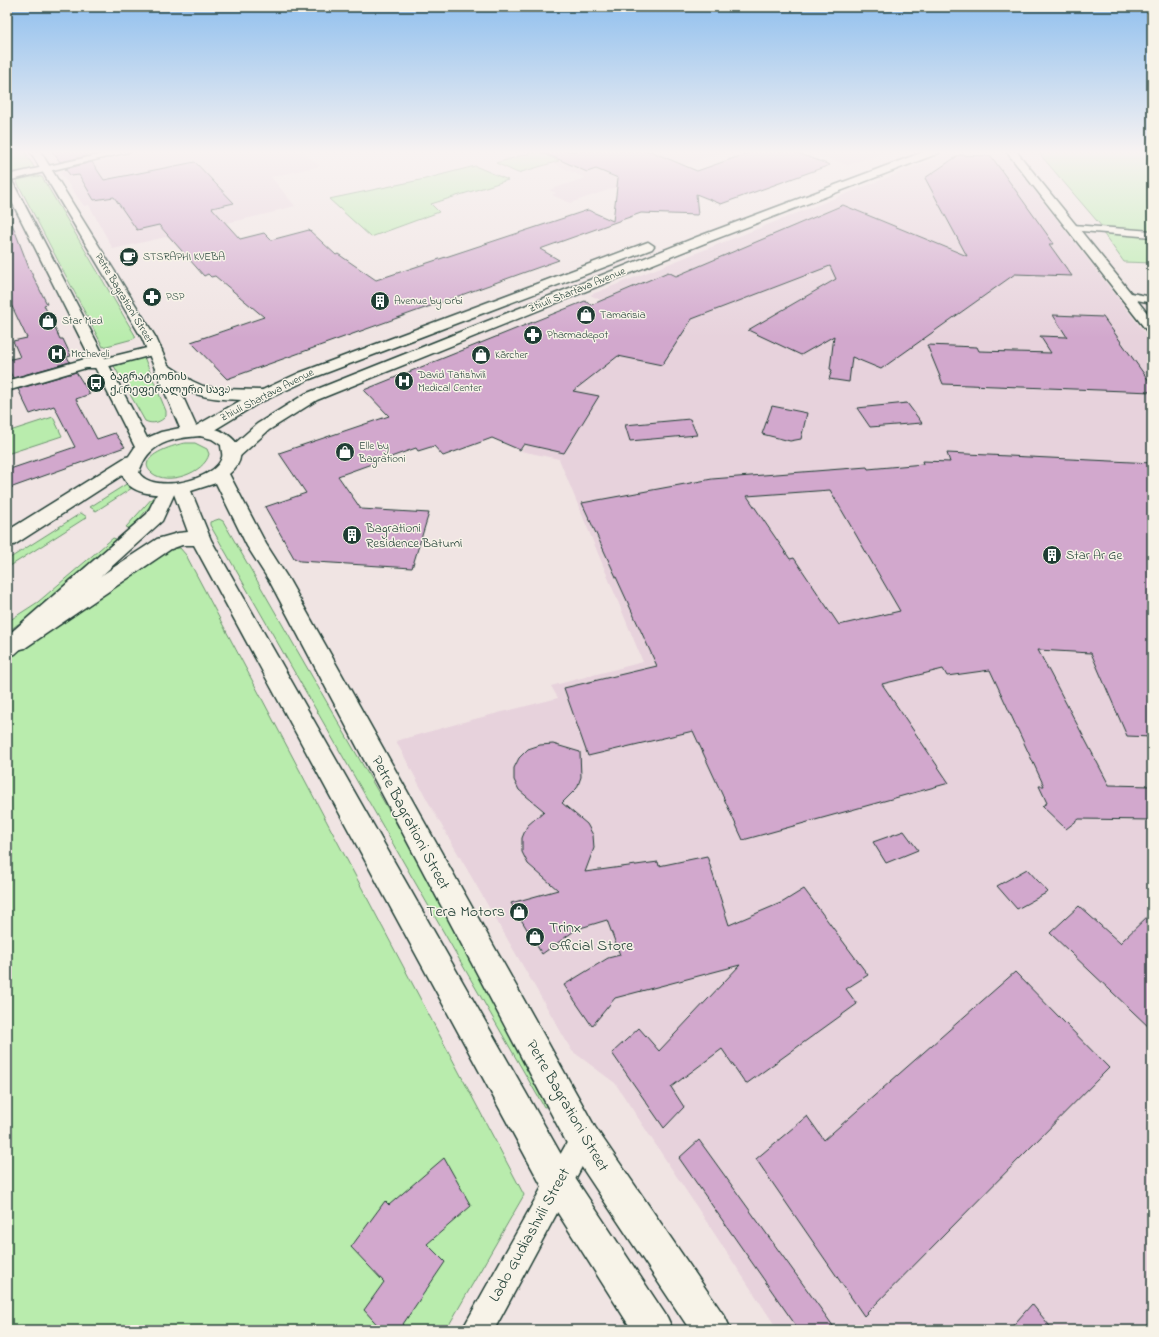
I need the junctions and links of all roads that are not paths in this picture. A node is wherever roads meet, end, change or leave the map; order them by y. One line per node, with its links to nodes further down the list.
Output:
1 (23, 213): 14 (main road)
2 (74, 213): 13 (main road, Petre Bagrationi Street)
3 (735, 213): 6 (main road)
4 (772, 213): 20 (main road, Zhiuli Shartava Avenue)
5 (1062, 213): 7 (main road)
6 (712, 222)
7 (1073, 228): 8 (street); 10 (main road)
8 (1152, 234)
9 (661, 241): 17 (main road, Zhiuli Shartava Avenue)
10 (1126, 295): 11 (street); 12 (main road)
11 (1152, 300)
12 (1152, 328)
13 (152, 344): 14 (main road); 15 (main road, Petre Bagrationi Street)
14 (94, 360): 16 (main road); 19 (main road)
15 (161, 365): 17 (main road); 18 (main road, Petre Bagrationi Street)
16 (7, 386)
17 (261, 395): 18 (main road, Zhiuli Shartava Avenue)
18 (195, 431): 19 (main road); 20 (main road)
19 (144, 448): 21 (main road)
20 (232, 454): 22 (main road, Zhiuli Shartava Avenue)
21 (132, 461): 23 (main road); 24 (main road)
22 (219, 472): 23 (main road); 27 (main road, Petre Bagrationi Street)
23 (174, 489): 25 (main road); 26 (main road)
24 (7, 540)
25 (201, 540): 26 (main road); 28 (main road)
26 (12, 645)
27 (583, 1139): 28 (street, Lado Gudiashvili Street); 31 (main road, Petre Bagrationi Street)
28 (559, 1184): 29 (street, Lado Gudiashvili Street); 30 (main road)
29 (477, 1330)
30 (654, 1330)
31 (712, 1330)

